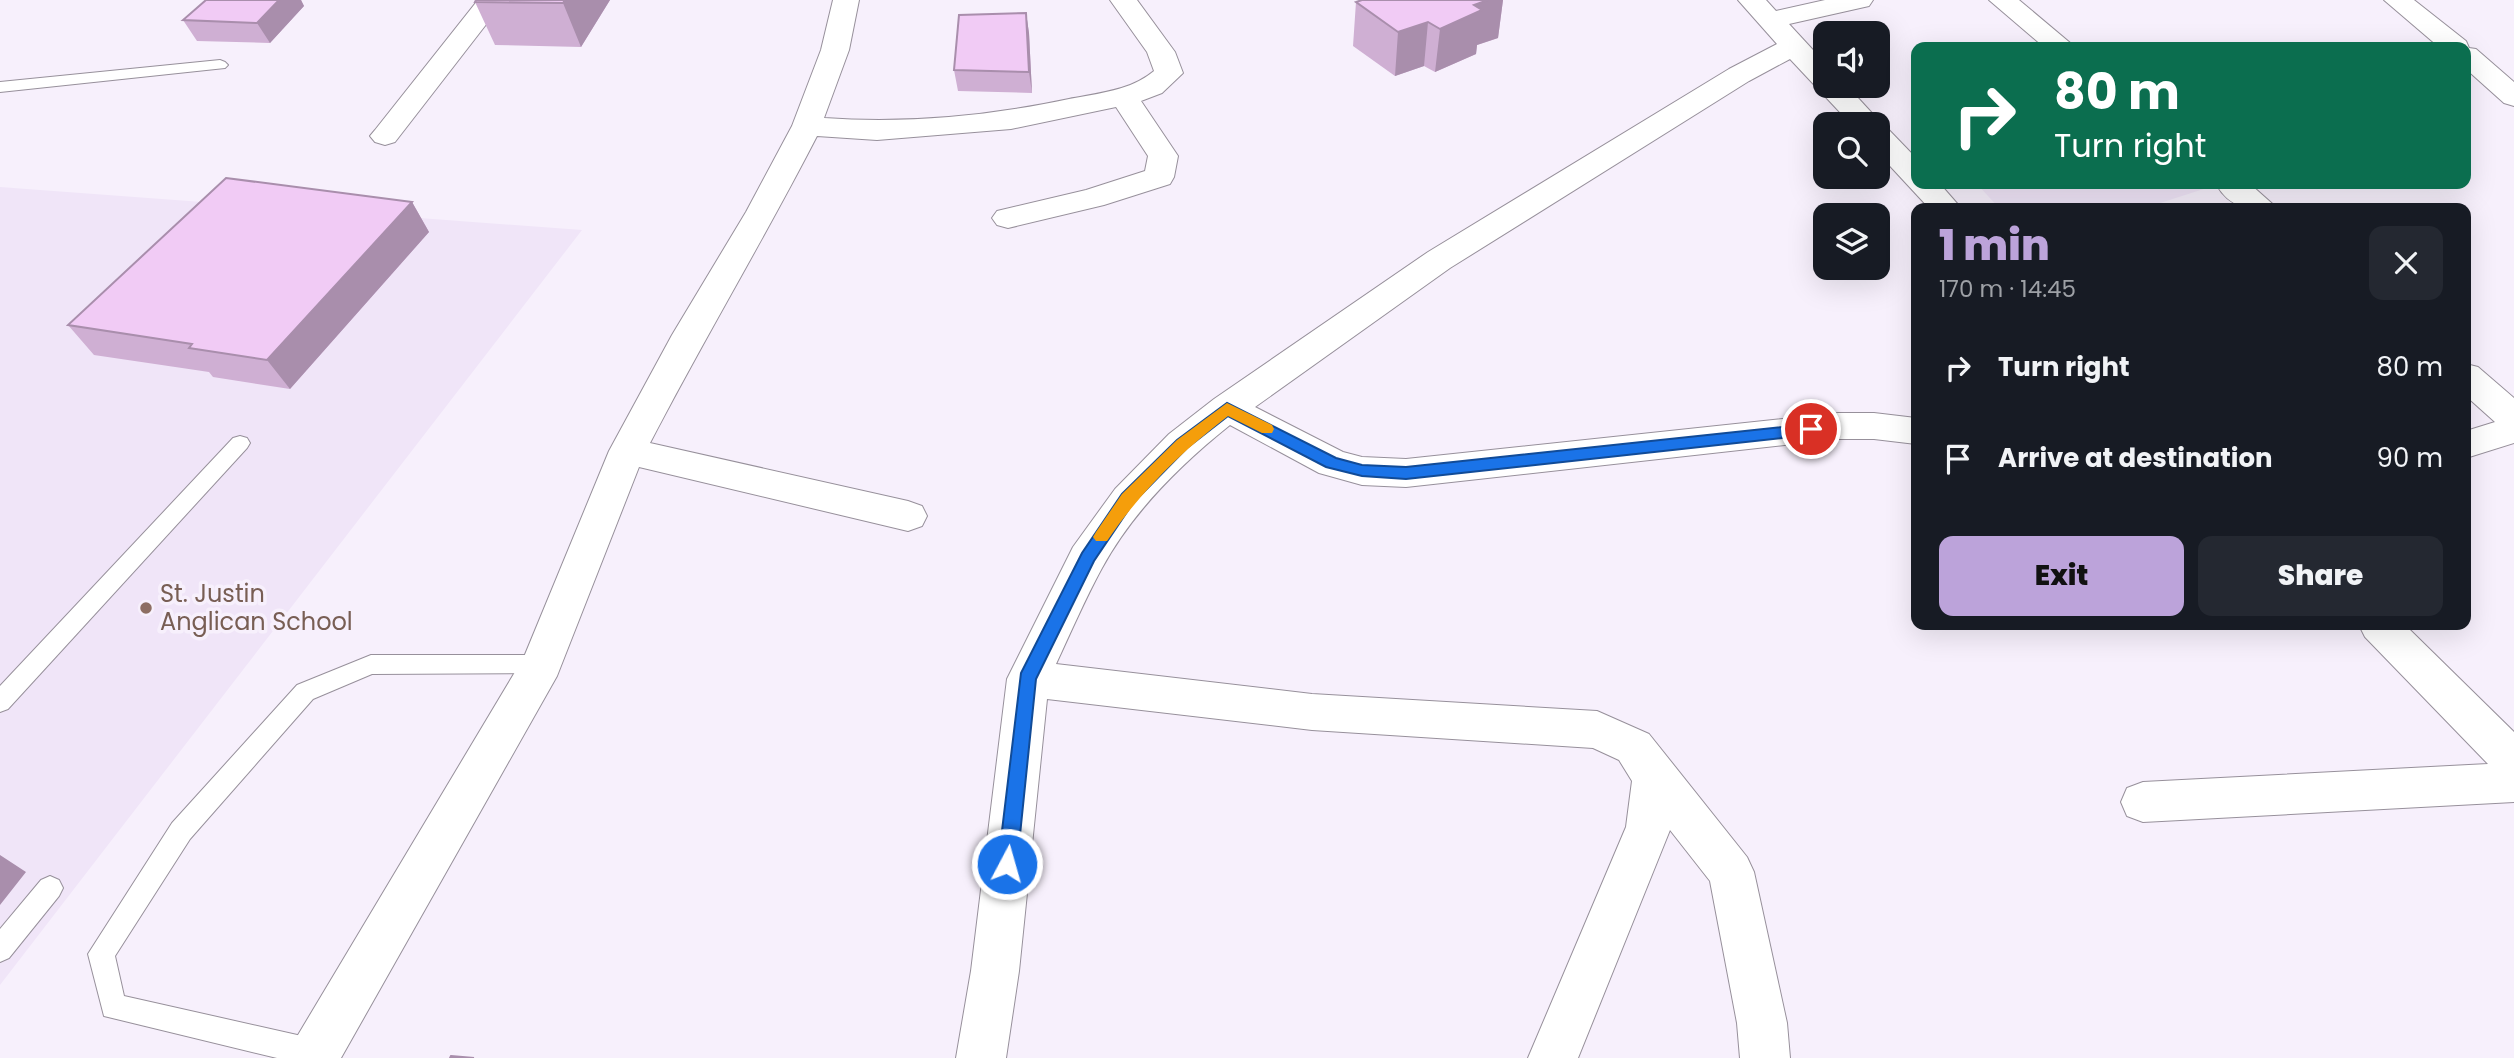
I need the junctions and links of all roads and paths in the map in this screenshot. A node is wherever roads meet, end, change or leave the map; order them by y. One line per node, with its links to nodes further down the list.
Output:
1 (492, 0): 20 (street)
2 (846, 0): 19 (street)
3 (1124, 0): 15 (street)
4 (1751, 0): 8 (street)
5 (1860, 0): 8 (street)
6 (2002, 0): 9 (street)
7 (2397, 0): 10 (street)
8 (1781, 33): 13 (street); 29 (street)
9 (2055, 42)
10 (2450, 42)
11 (2471, 59): 16 (street)
12 (220, 65): 14 (lane)
13 (1813, 66)
14 (0, 88)
15 (1124, 96): 19 (street); 27 (street)
16 (2514, 97)
17 (1842, 98): 18 (street)
18 (1856, 112)
19 (807, 126): 35 (street)
20 (385, 136)
21 (1890, 148): 22 (street)
22 (1911, 171)
23 (1928, 189): 25 (street)
24 (2237, 189): 26 (street)
25 (1941, 203)
26 (2255, 203)
27 (1008, 218)
28 (2471, 380): 30 (street)
29 (1227, 408): 31 (street); 39 (street)
30 (2514, 418)
31 (1911, 430)
32 (2514, 430): 34 (street)
33 (240, 443): 40 (lane)
34 (2471, 443)
35 (627, 451): 36 (street); 38 (street)
36 (908, 516)
37 (2384, 630): 41 (street)
38 (542, 664): 47 (street); 47 (lane)
39 (1028, 679): 42 (street); 48 (street)
40 (0, 702)
41 (2514, 761)
42 (1655, 777): 49 (street); 50 (street)
43 (2514, 782): 44 (street)
44 (2143, 802)
45 (50, 888): 46 (lane)
46 (0, 950)
47 (314, 1055)
48 (981, 1058)
49 (1553, 1058)
50 (1765, 1058)

